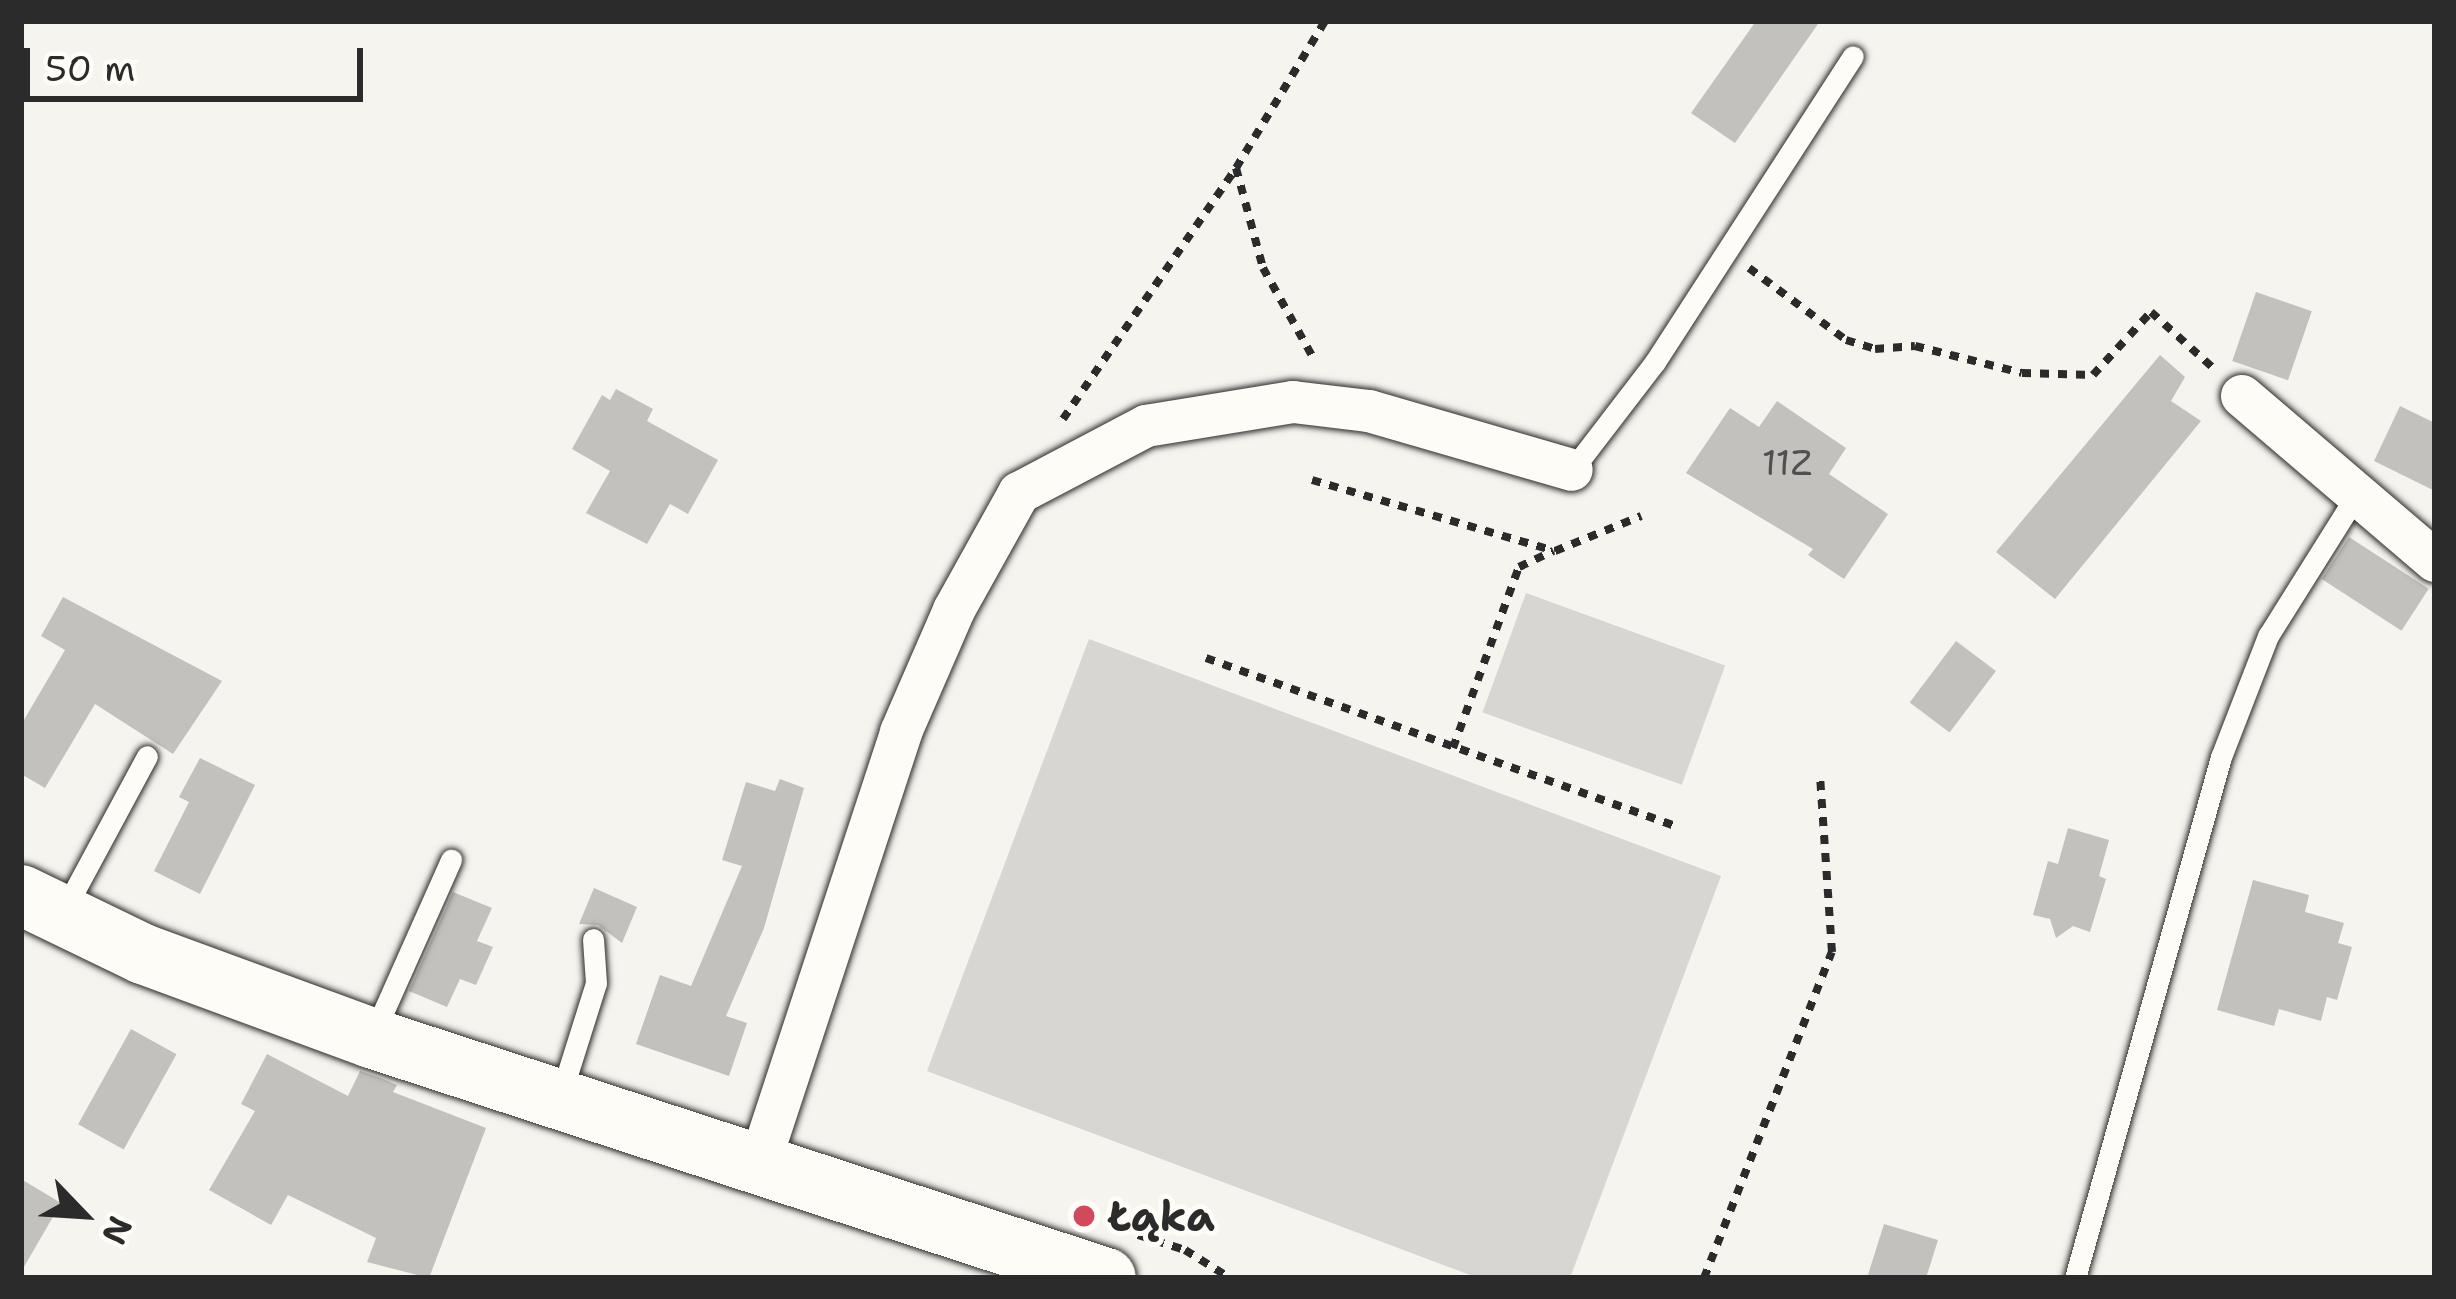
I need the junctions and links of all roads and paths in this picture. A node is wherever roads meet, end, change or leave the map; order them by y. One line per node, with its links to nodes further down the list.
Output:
1 (1325, 21): 3 (path)
2 (1853, 56): 4 (lane)
3 (1236, 168): 6 (path); 10 (path)
4 (1728, 252): 5 (path); 7 (lane)
5 (2242, 396): 9 (street)
6 (1369, 411): 7 (street); 10 (street)
7 (1572, 470)
8 (1312, 480): 12 (path)
9 (2360, 491): 13 (street); 27 (lane)
10 (1019, 493): 24 (street)
11 (1641, 516): 12 (path)
12 (1555, 550): 15 (path)
13 (2435, 561)
14 (1206, 658): 15 (path)
15 (1453, 748): 18 (path)
16 (147, 756): 20 (lane)
17 (1820, 774): 26 (path)
18 (1675, 826)
19 (451, 860): 22 (lane)
20 (41, 906): 22 (main road)
21 (593, 939): 23 (lane)
22 (371, 1038): 23 (main road)
23 (559, 1099): 24 (main road)
24 (759, 1165): 25 (main road)
25 (1101, 1277)
26 (1704, 1278)
27 (2075, 1278)

